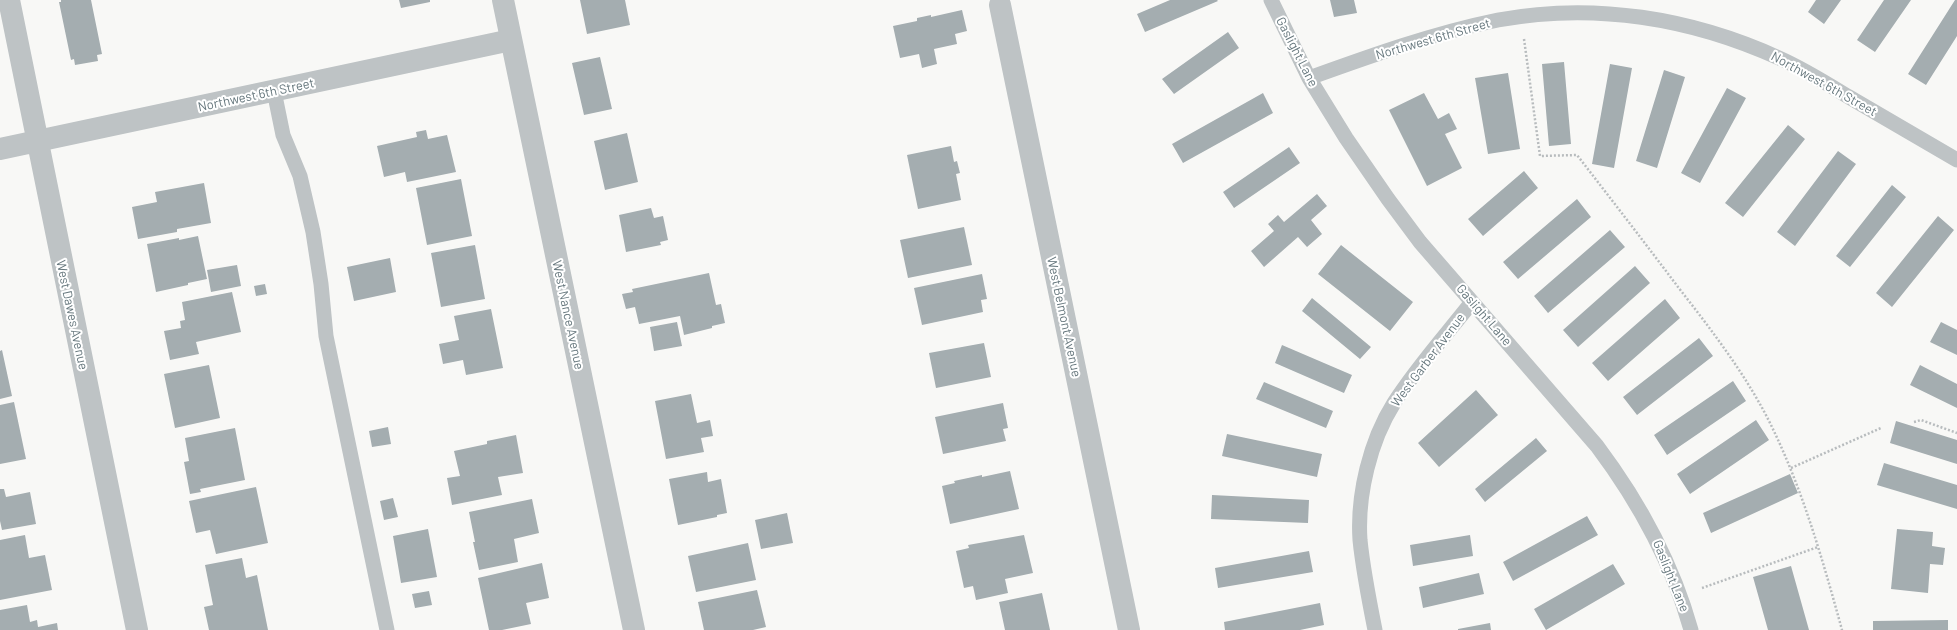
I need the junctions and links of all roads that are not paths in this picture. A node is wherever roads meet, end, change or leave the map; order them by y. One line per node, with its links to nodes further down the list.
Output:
1 (9, 0): 8 (street, West Dawes Avenue)
2 (502, 0): 5 (street, West Nance Avenue)
3 (1271, 0): 6 (lane, Gaslight Lane)
4 (1000, 5): 15 (street, West Belmont Avenue)
5 (511, 40): 7 (street, Northwest 6th Street); 14 (street, West Nance Avenue)
6 (1309, 78): 10 (lane, Northwest 6th Street); 11 (lane, Gaslight Lane)
7 (274, 91): 8 (street, Northwest 6th Street); 13 (lane)
8 (37, 141): 9 (street, Northwest 6th Street); 12 (street, West Dawes Avenue)
9 (0, 148)
10 (1957, 160)
11 (1472, 302): 16 (lane, West Garber Avenue); 17 (lane, Gaslight Lane)
12 (137, 630)
13 (387, 630)
14 (634, 630)
15 (1128, 630)
16 (1375, 630)
17 (1692, 630)

